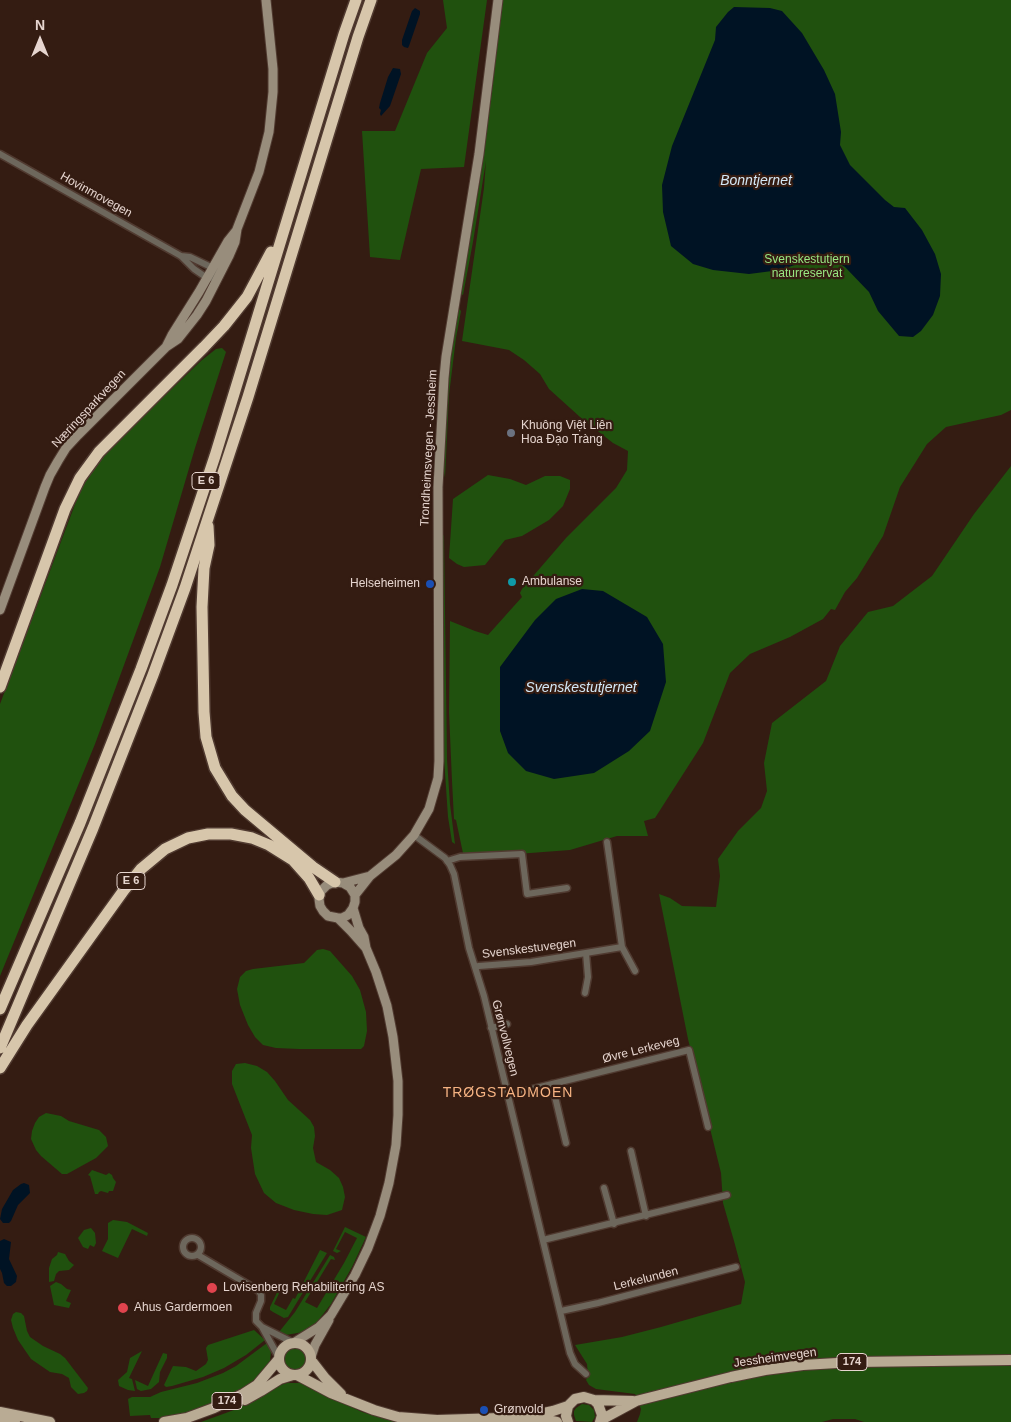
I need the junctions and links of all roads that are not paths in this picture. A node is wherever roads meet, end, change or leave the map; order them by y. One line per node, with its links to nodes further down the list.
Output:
1 (266, 0): 7 (main road, Næringsparkvegen)
2 (356, 0): 6 (highway, E 6)
3 (371, 0): 13 (highway, E 6)
4 (498, 0): 16 (main road, Trondheimsvegen - Jessheim)
5 (0, 154): 8 (street, Hovinmovegen)
6 (290, 210): 15 (highway, E 6); 32 (highway, E 6)
7 (237, 229): 9 (main road, Næringsparkvegen); 11 (main road, Næringsparkvegen)
8 (181, 256): 9 (street, Hovinmovegen); 10 (street, Hovinmovegen)
9 (213, 268): 10 (main road, Næringsparkvegen); 11 (street)
10 (207, 278): 11 (street); 12 (main road, Næringsparkvegen)
11 (218, 278): 12 (main road, Næringsparkvegen)
12 (166, 347): 14 (main road, Næringsparkvegen)
13 (208, 520): 20 (highway, E 6); 35 (highway, E 6)
14 (0, 610)
15 (0, 687)
16 (414, 835): 18 (street); 19 (main road, Trondheimsvegen - Jessheim)
17 (607, 842): 26 (street)
18 (447, 861): 21 (street); 29 (street, Grønvollvegen)
19 (370, 876): 20 (main road, Trondheimsvegen - Jessheim); 23 (main road, Trondheimsvegen - Jessheim)
20 (339, 882): 22 (main road); 23 (main road)
21 (567, 888)
22 (320, 895): 25 (main road); 36 (highway, E 6)
23 (355, 895): 24 (main road)
24 (353, 908): 25 (main road); 27 (main road)
25 (338, 918): 27 (main road)
26 (622, 947): 28 (street, Svenskestuvegen); 30 (street)
27 (366, 948): 50 (main road)
28 (586, 953): 29 (street, Svenskestuvegen); 31 (street, Svenskestuvegen)
29 (474, 967): 34 (street, Grønvollvegen)
30 (634, 970)
31 (585, 993)
32 (0, 1009)
33 (507, 1024): 34 (street)
34 (492, 1028): 38 (street, Grønvollvegen)
35 (0, 1048)
36 (0, 1068)
37 (552, 1084): 38 (street, Øvre Lerkeveg); 39 (street, Øvre Lerkeveg); 40 (street)
38 (508, 1095): 46 (street, Grønvollvegen)
39 (708, 1126)
40 (566, 1143)
41 (631, 1151): 44 (street)
42 (604, 1188): 45 (street)
43 (726, 1195): 44 (street)
44 (646, 1216): 45 (street)
45 (614, 1224): 46 (street)
46 (543, 1240): 49 (street, Grønvollvegen)
47 (198, 1255): 51 (street)
48 (736, 1267): 49 (street, Lerkelunden)
49 (561, 1311): 56 (street, Grønvollvegen)
50 (331, 1315): 52 (main road); 54 (main road)
51 (262, 1327): 52 (street); 53 (street)
52 (293, 1342): 53 (main road, 174); 54 (main road, 174)
53 (278, 1358): 57 (main road, 174); 68 (main road, 174)
54 (311, 1358): 57 (main road, 174); 58 (main road, 174)
55 (1011, 1360): 60 (main road, Jessheimvegen / 174)
56 (586, 1374)
57 (295, 1375): 58 (main road, 174); 69 (main road, 174)
58 (348, 1399): 63 (main road, 174)
59 (594, 1400): 60 (main road, Jessheimvegen / 174); 61 (main road, 174); 65 (main road, 174)
60 (636, 1401): 65 (main road, Jessheimvegen / 174)
61 (568, 1406): 63 (main road, 174); 71 (main road)
62 (0, 1412): 67 (main road)
63 (532, 1417): 70 (main road, 174)
64 (0, 1420): 66 (main road)
65 (600, 1421)
66 (15, 1422)
67 (50, 1422)
68 (164, 1422)
69 (190, 1422)
70 (556, 1422)
71 (568, 1422)

